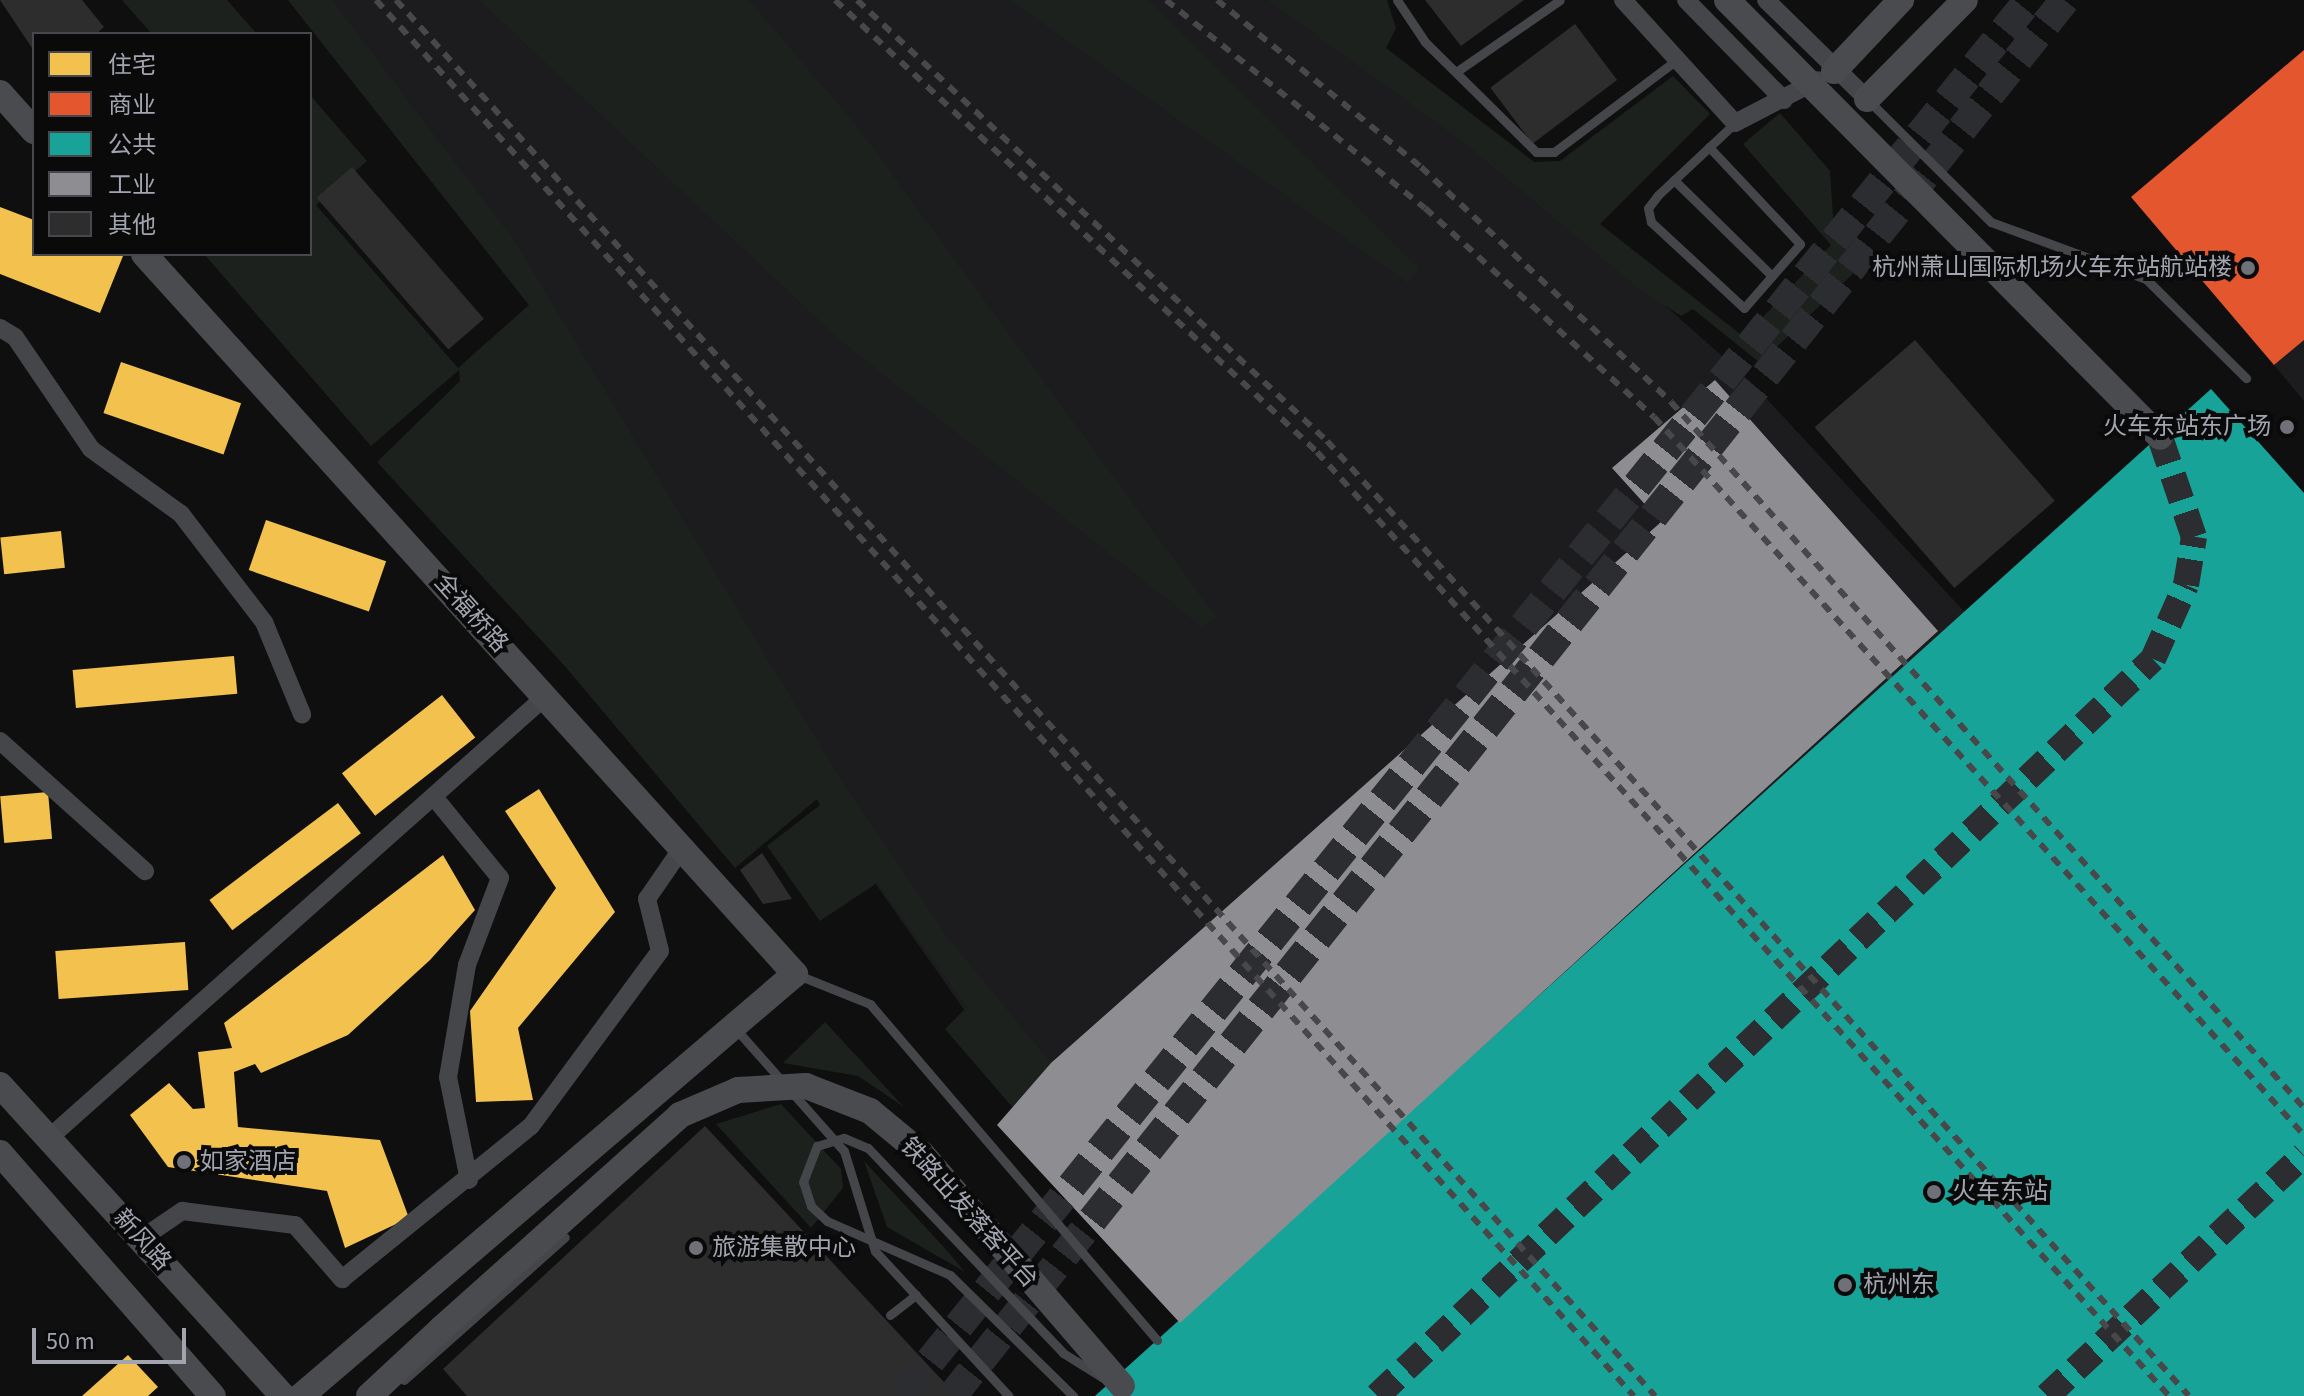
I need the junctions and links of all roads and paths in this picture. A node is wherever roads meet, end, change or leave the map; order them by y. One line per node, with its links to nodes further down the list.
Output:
1 (1397, 0): 11 (lane)
2 (1560, 0): 11 (lane)
3 (1623, 0): 9 (street)
4 (1686, 0): 14 (street)
5 (1727, 0): 23 (main road, bridge)
6 (1766, 0): 10 (street)
7 (1901, 0): 10 (main road)
8 (1965, 0): 13 (main road)
9 (1674, 62): 11 (lane); 15 (street)
10 (1834, 71): 13 (street); 14 (street)
11 (1456, 72)
12 (0, 93): 16 (main road)
13 (1867, 99): 22 (lane)
14 (1784, 100): 15 (street)
15 (1735, 123): 17 (lane)
16 (32, 129)
17 (1709, 147): 18 (lane); 20 (lane)
18 (1674, 180): 20 (lane); 20 (lane)
19 (146, 256): 24 (main road, 全福桥路)
20 (1772, 276)
21 (0, 328): 25 (street)
22 (2246, 378)
23 (2160, 437)
24 (546, 696): 27 (street); 28 (main road, 全福桥路)
25 (302, 714)
26 (0, 741): 29 (street)
27 (434, 797): 33 (street); 35 (street)
28 (682, 848): 30 (main road, 全福桥路); 35 (street)
29 (145, 871)
30 (795, 974): 31 (main road); 40 (lane)
31 (735, 1028): 38 (lane); 44 (main road)
32 (0, 1085): 33 (main road, 新风路)
33 (49, 1138): 37 (main road, 新风路)
34 (0, 1153): 42 (main road, 新风路)
35 (469, 1180): 37 (street)
36 (565, 1237): 46 (lane)
37 (141, 1239): 43 (main road, 新风路)
38 (916, 1295): 39 (lane); 47 (lane)
39 (890, 1315)
40 (1157, 1340)
41 (1122, 1386): 45 (main road, 铁路出发落客平台, bridge); 48 (lane, bridge)
42 (213, 1396)
43 (283, 1396)
44 (301, 1396)
45 (369, 1396)
46 (382, 1396)
47 (1009, 1396)
48 (1073, 1396)

